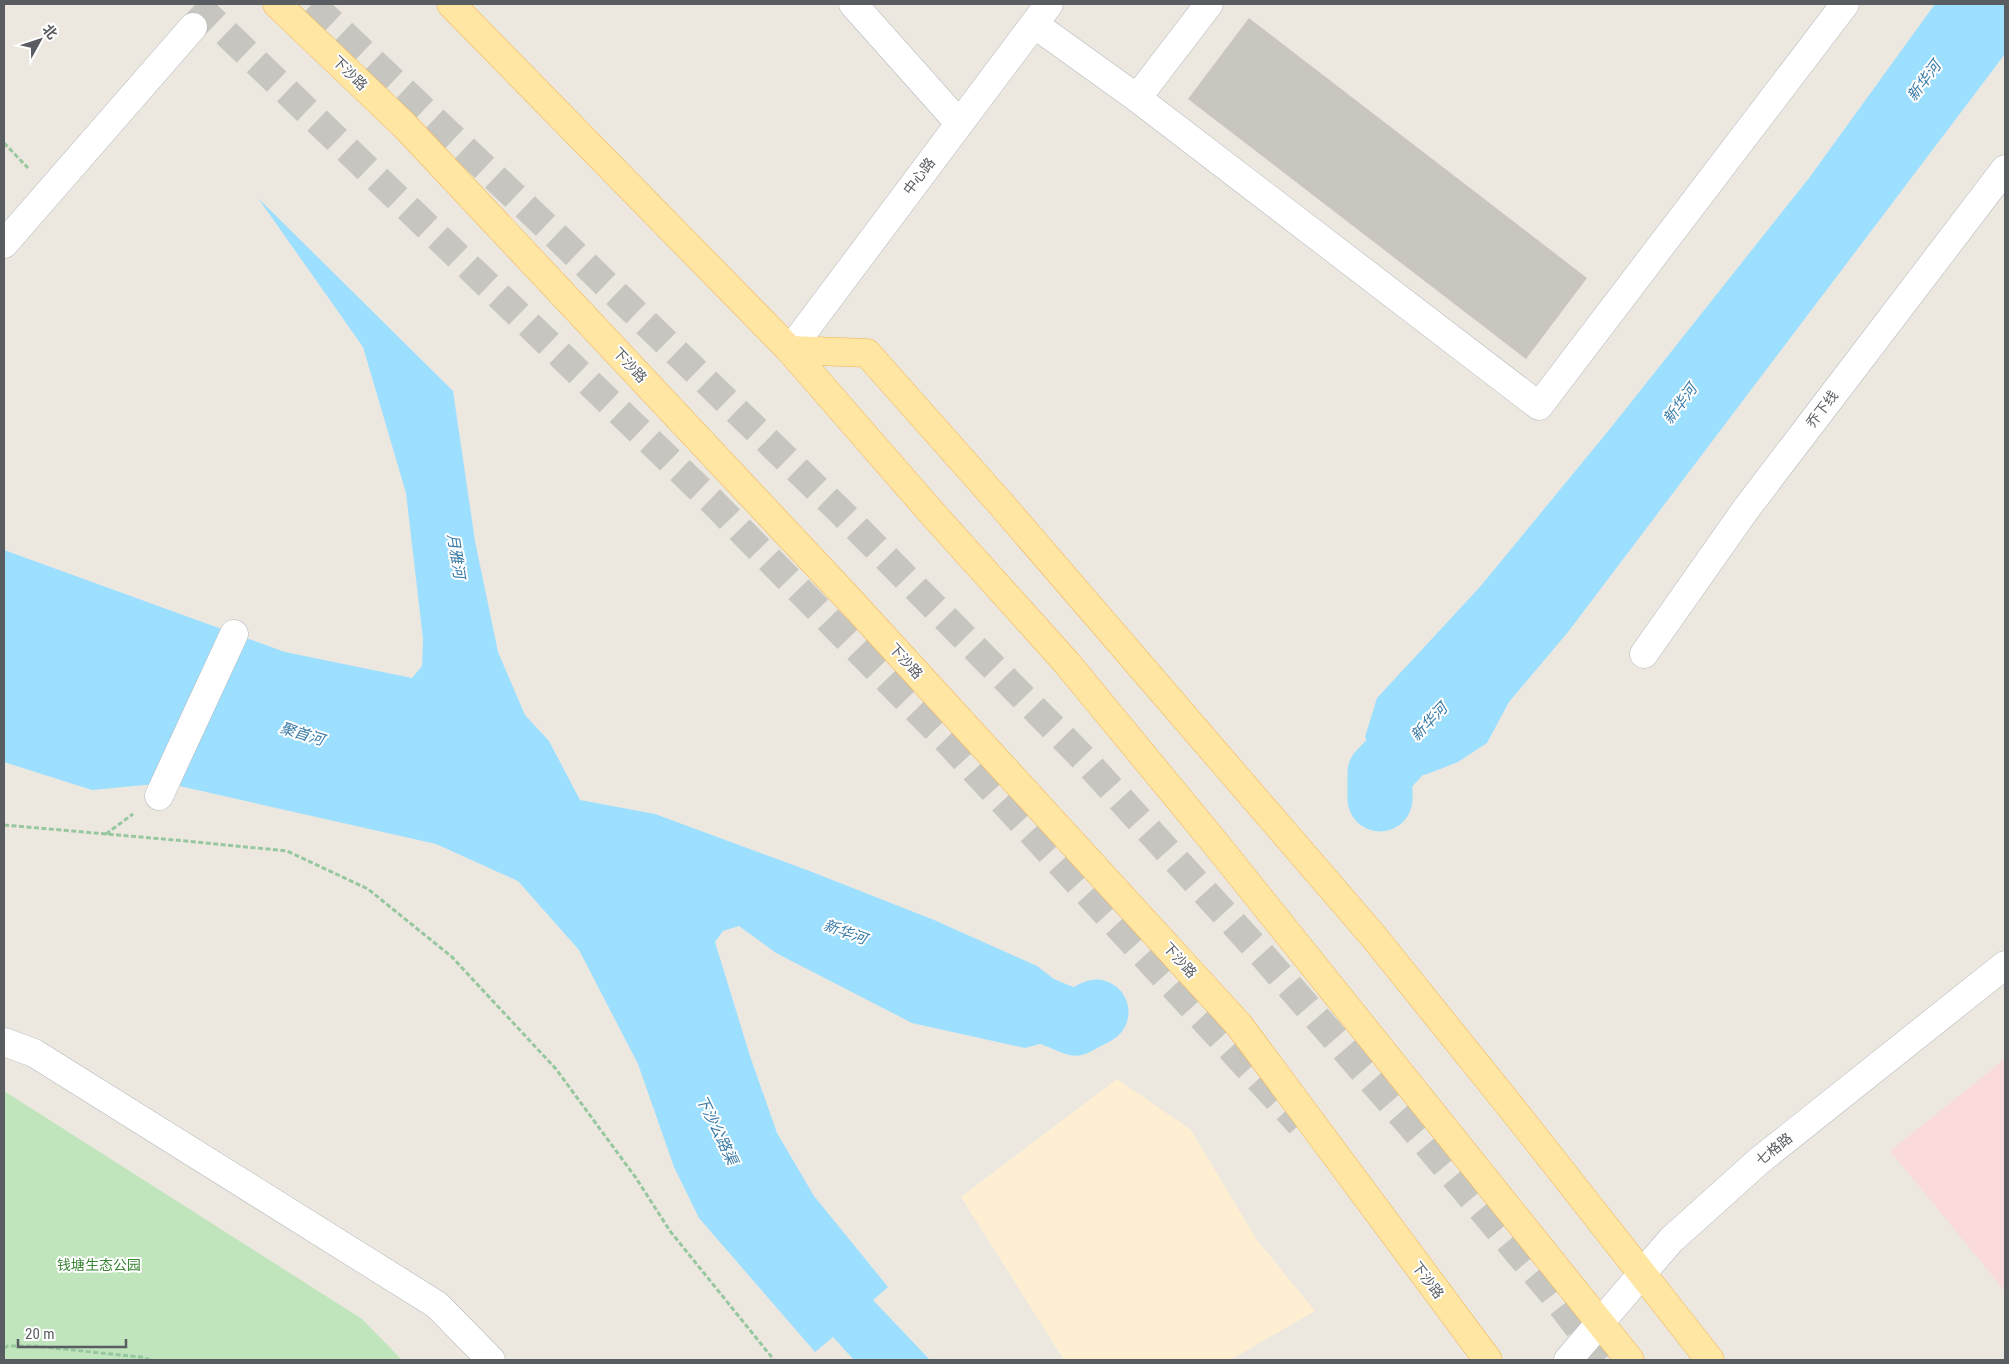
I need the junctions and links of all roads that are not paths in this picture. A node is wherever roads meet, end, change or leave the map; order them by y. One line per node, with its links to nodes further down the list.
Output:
1 (277, 4): 21 (main road, 下沙路)
2 (451, 4): 12 (main road)
3 (853, 4): 9 (street)
4 (1208, 4): 8 (street)
5 (1845, 4): 8 (street)
6 (1041, 14): 8 (street); 9 (street, 中心路)
7 (193, 27): 11 (street)
8 (1137, 98)
9 (959, 122): 12 (street, 中心路)
10 (2005, 169): 14 (street, 乔下线)
11 (4, 244)
12 (790, 350): 18 (main road); 19 (main road)
13 (234, 634): 15 (street)
14 (1644, 654)
15 (159, 796)
16 (2005, 965): 18 (street, 七格路)
17 (4, 1042): 20 (street)
18 (1643, 1273): 19 (street, 七格路); 24 (main road)
19 (1601, 1323): 22 (street, 七格路); 23 (main road)
20 (491, 1360)
21 (1488, 1360)
22 (1568, 1360)
23 (1630, 1360)
24 (1710, 1360)

